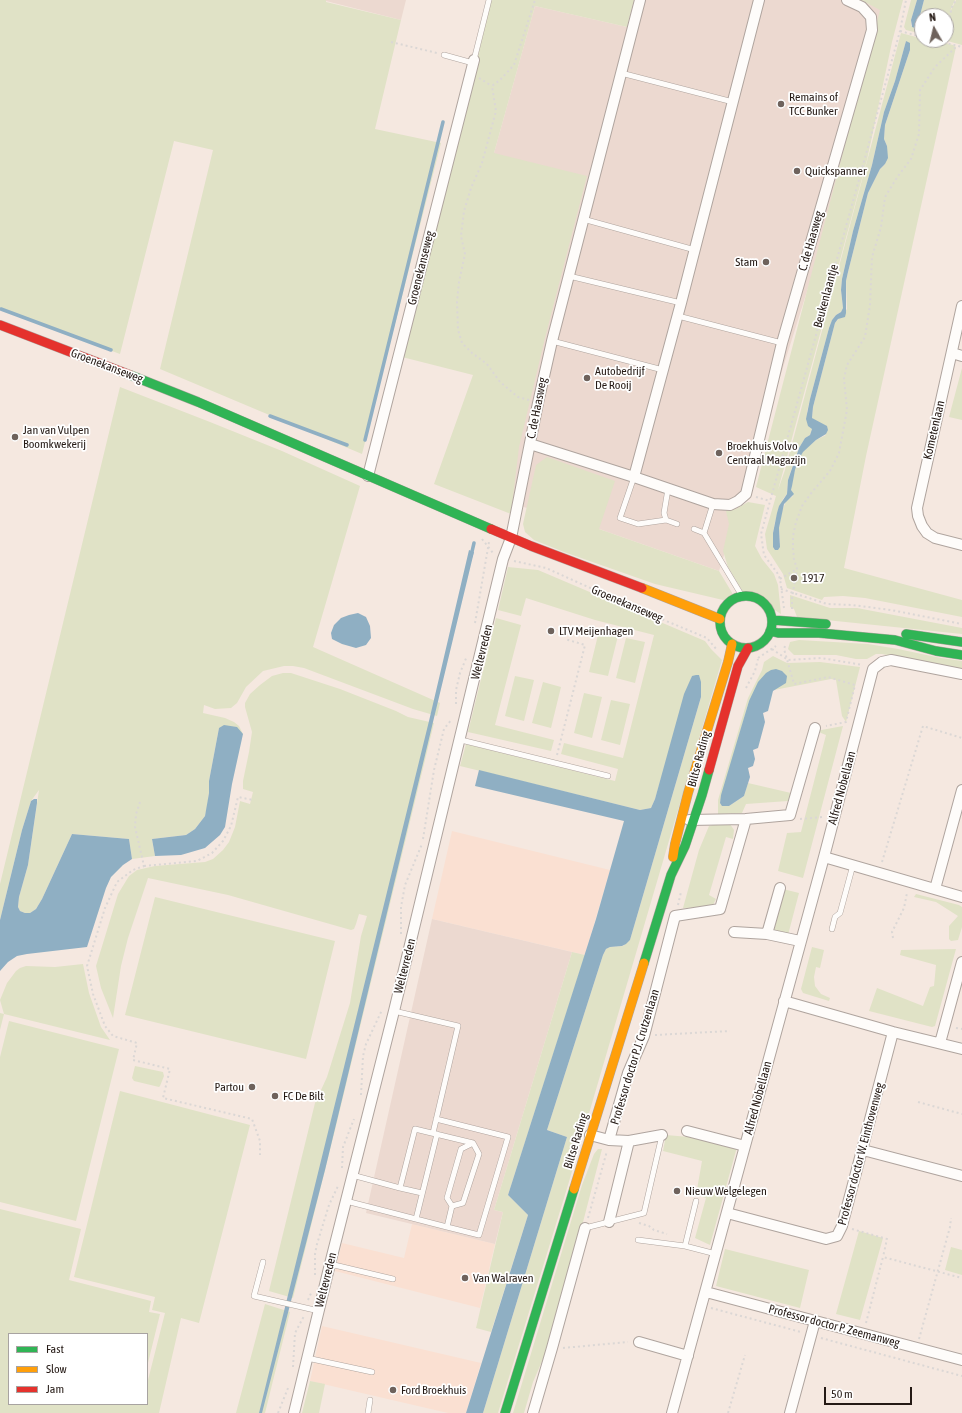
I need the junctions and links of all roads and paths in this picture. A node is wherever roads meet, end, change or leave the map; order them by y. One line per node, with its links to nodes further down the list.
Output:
1 (489, 0): 14 (lane)
2 (535, 0): 17 (path)
3 (640, 0): 15 (street, C. de Haasweg)
4 (759, 0): 18 (street)
5 (848, 0): 27 (street, C. de Haasweg)
6 (906, 0): 7 (path, Beukenlaantje)
7 (900, 31): 8 (path); 37 (path, Beukenlaantje)
8 (914, 35)
9 (391, 42): 13 (path)
10 (954, 45): 11 (path)
11 (957, 46): 12 (path); 48 (path)
12 (962, 47)
13 (444, 55): 14 (lane)
14 (474, 61): 16 (street, Groenekanseweg)
15 (621, 73): 18 (lane); 19 (street, C. de Haasweg)
16 (470, 74): 17 (path); 33 (street, Groenekanseweg)
17 (492, 86): 31 (path)
18 (733, 102): 20 (street)
19 (583, 219): 20 (lane); 21 (street, C. de Haasweg)
20 (695, 250): 22 (street)
21 (569, 276): 22 (lane); 26 (street, C. de Haasweg)
22 (681, 304): 24 (street)
23 (962, 306): 28 (street, Kometenlaan)
24 (678, 316): 27 (lane); 30 (street)
25 (0, 325): 33 (main road, Groenekanseweg)
26 (552, 341): 30 (lane); 31 (street, C. de Haasweg)
27 (782, 343): 36 (street, C. de Haasweg)
28 (952, 353): 29 (street); 45 (street, Kometenlaan)
29 (962, 356)
30 (663, 370): 34 (street)
31 (538, 403): 32 (street, C. de Haasweg)
32 (530, 444): 34 (street, C. de Haasweg); 39 (street, C. de Haasweg)
33 (368, 476): 44 (main road, Groenekanseweg)
34 (634, 477): 35 (street, C. de Haasweg); 40 (lane)
35 (668, 489): 38 (street, C. de Haasweg); 40 (lane)
36 (746, 494): 37 (path); 38 (street, C. de Haasweg)
37 (770, 501): 49 (path, Beukenlaantje)
38 (713, 504): 43 (lane)
39 (515, 520): 44 (street, Weltevreden)
40 (666, 520): 41 (lane)
41 (677, 524)
42 (694, 529): 43 (lane)
43 (704, 532): 52 (lane)
44 (511, 538): 47 (street, Weltevreden); 50 (main road, Groenekanseweg)
45 (962, 545)
46 (489, 549): 47 (path, Groenekanseweg); 58 (path, Weltevreden)
47 (504, 558): 70 (path, Groenekanseweg); 78 (street, Weltevreden)
48 (797, 569): 49 (path); 51 (path)
49 (780, 579): 51 (path, Beukenlaantje)
50 (644, 589): 53 (main road, Groenekanseweg); 54 (main road, Groenekanseweg)
51 (793, 592): 56 (path); 57 (path)
52 (742, 596): 53 (main road); 55 (main road)
53 (716, 607): 54 (main road)
54 (720, 619): 63 (main road)
55 (772, 620): 56 (main road); 59 (main road)
56 (793, 621): 62 (main road)
57 (962, 624)
58 (474, 630)
59 (770, 631): 60 (main road); 64 (main road)
60 (791, 632): 67 (main road); 69 (path)
61 (565, 640): 79 (path)
62 (962, 642)
63 (732, 644): 64 (main road); 70 (main road, Biltse Rading)
64 (748, 648): 71 (main road, Biltse Rading)
65 (772, 649): 69 (path)
66 (468, 654): 74 (path, Weltevreden)
67 (962, 654)
68 (758, 658): 71 (path)
69 (788, 660): 72 (path); 76 (path)
70 (728, 662): 86 (main road, Biltse Rading)
71 (738, 666): 88 (main road, Biltse Rading)
72 (873, 669): 73 (street); 85 (street, Alfred Nobellaan)
73 (962, 674)
74 (456, 705)
75 (453, 717): 103 (path, Weltevreden)
76 (814, 728): 84 (street)
77 (962, 738): 92 (path)
78 (461, 740): 79 (lane); 109 (street, Weltevreden)
79 (555, 763): 80 (lane)
80 (608, 776)
81 (962, 793): 96 (street)
82 (253, 800): 91 (path)
83 (140, 802): 91 (path)
84 (790, 815): 85 (path); 87 (street)
85 (834, 817): 89 (street, Alfred Nobellaan)
86 (681, 819): 88 (street); 93 (main road, Biltse Rading)
87 (746, 819): 88 (street); 112 (street, Professor doctor P.J. Crutzenlaan)
88 (693, 820): 93 (main road, Biltse Rading)
89 (824, 857): 90 (street); 105 (street, Alfred Nobellaan)
90 (853, 865): 92 (street); 100 (lane)
91 (144, 866): 129 (path)
92 (878, 873): 94 (street)
93 (671, 875): 122 (main road, Biltse Rading)
94 (909, 882): 96 (street); 98 (path)
95 (780, 888): 102 (street)
96 (935, 889): 97 (street)
97 (962, 897)
98 (904, 908): 99 (path); 104 (path)
99 (907, 909)
100 (832, 929)
101 (734, 932): 102 (street)
102 (767, 934): 105 (street)
103 (400, 937)
104 (893, 938)
105 (800, 941): 107 (street, Alfred Nobellaan)
106 (962, 962): 113 (street)
107 (784, 1001): 111 (street); 127 (street, Alfred Nobellaan)
108 (383, 1008): 115 (path)
109 (394, 1011): 119 (lane); 131 (street, Weltevreden)
110 (730, 1031): 112 (path)
111 (893, 1032): 113 (street); 128 (street, Professor doctor W. Einthovenweg)
112 (644, 1036): 124 (street, Professor doctor P.J. Crutzenlaan)
113 (940, 1043): 114 (street)
114 (962, 1049)
115 (361, 1096)
116 (918, 1102): 117 (path)
117 (962, 1114)
118 (355, 1117): 130 (path)
119 (436, 1119): 121 (lane); 145 (lane)
120 (687, 1131): 127 (street)
121 (435, 1134): 126 (lane); 134 (lane); 135 (lane)
122 (590, 1135): 124 (street, Professor doctor P.J. Crutzenlaan); 181 (main road, Biltse Rading)
123 (662, 1135): 125 (street, Professor doctor P.J. Crutzenlaan); 140 (lane, Professor doctor P.J. Crutzenlaan)
124 (610, 1140): 125 (street, Professor doctor P.J. Crutzenlaan); 146 (path, Professor doctor P.J. Crutzenlaan)
125 (629, 1141): 143 (street, Professor doctor P.J. Crutzenlaan)
126 (473, 1143): 138 (lane); 138 (lane)
127 (745, 1146): 139 (street, Alfred Nobellaan)
128 (863, 1150): 132 (street); 144 (street, Professor doctor W. Einthovenweg)
129 (260, 1155)
130 (342, 1169)
131 (352, 1175): 134 (lane); 136 (street, Weltevreden)
132 (962, 1176)
133 (340, 1181): 157 (path, Weltevreden)
134 (400, 1188): 135 (lane)
135 (422, 1193): 142 (lane)
136 (346, 1201): 142 (lane); 153 (street, Weltevreden)
137 (696, 1201): 149 (lane)
138 (452, 1206): 145 (lane)
139 (727, 1213): 144 (street, Professor doctor W. Einthovenweg); 150 (street, Alfred Nobellaan)
140 (635, 1215): 143 (lane); 147 (path)
141 (951, 1218): 154 (path)
142 (416, 1219): 145 (lane)
143 (609, 1222): 146 (lane)
144 (842, 1226): 151 (path)
145 (447, 1227)
146 (585, 1228): 167 (street)
147 (670, 1235)
148 (638, 1240): 149 (lane)
149 (685, 1246): 150 (lane)
150 (716, 1254): 159 (street, Alfred Nobellaan)
151 (883, 1257): 154 (path); 164 (path)
152 (263, 1262): 161 (lane)
153 (330, 1264): 156 (lane); 162 (street, Weltevreden)
154 (938, 1271): 155 (path); 168 (path)
155 (962, 1278)
156 (393, 1279)
157 (315, 1281)
158 (313, 1289): 161 (path, Weltevreden)
159 (706, 1292): 160 (street, Alfred Nobellaan); 163 (street, Professor doctor P. Zeemanweg)
160 (702, 1305): 165 (path); 169 (street, Alfred Nobellaan)
161 (306, 1308): 162 (lane); 173 (path, Weltevreden)
162 (319, 1311): 171 (street, Weltevreden)
163 (815, 1321): 164 (street, Professor doctor P. Zeemanweg); 165 (street)
164 (863, 1334): 168 (street, Professor doctor P. Zeemanweg)
165 (811, 1335): 175 (path); 185 (street)
166 (640, 1342): 167 (path); 169 (street)
167 (552, 1348): 182 (street)
168 (917, 1348): 172 (street, Professor doctor P. Zeemanweg)
169 (688, 1356): 183 (street, Alfred Nobellaan)
170 (745, 1356): 184 (path)
171 (307, 1358): 174 (lane); 179 (street, Weltevreden)
172 (962, 1360)
173 (293, 1370)
174 (372, 1372)
175 (962, 1376)
176 (290, 1384): 178 (path)
177 (370, 1400): 180 (lane)
178 (278, 1413)
179 (294, 1413)
180 (368, 1413)
181 (505, 1413)
182 (533, 1413)
183 (672, 1413)
184 (728, 1413)
185 (790, 1413)

